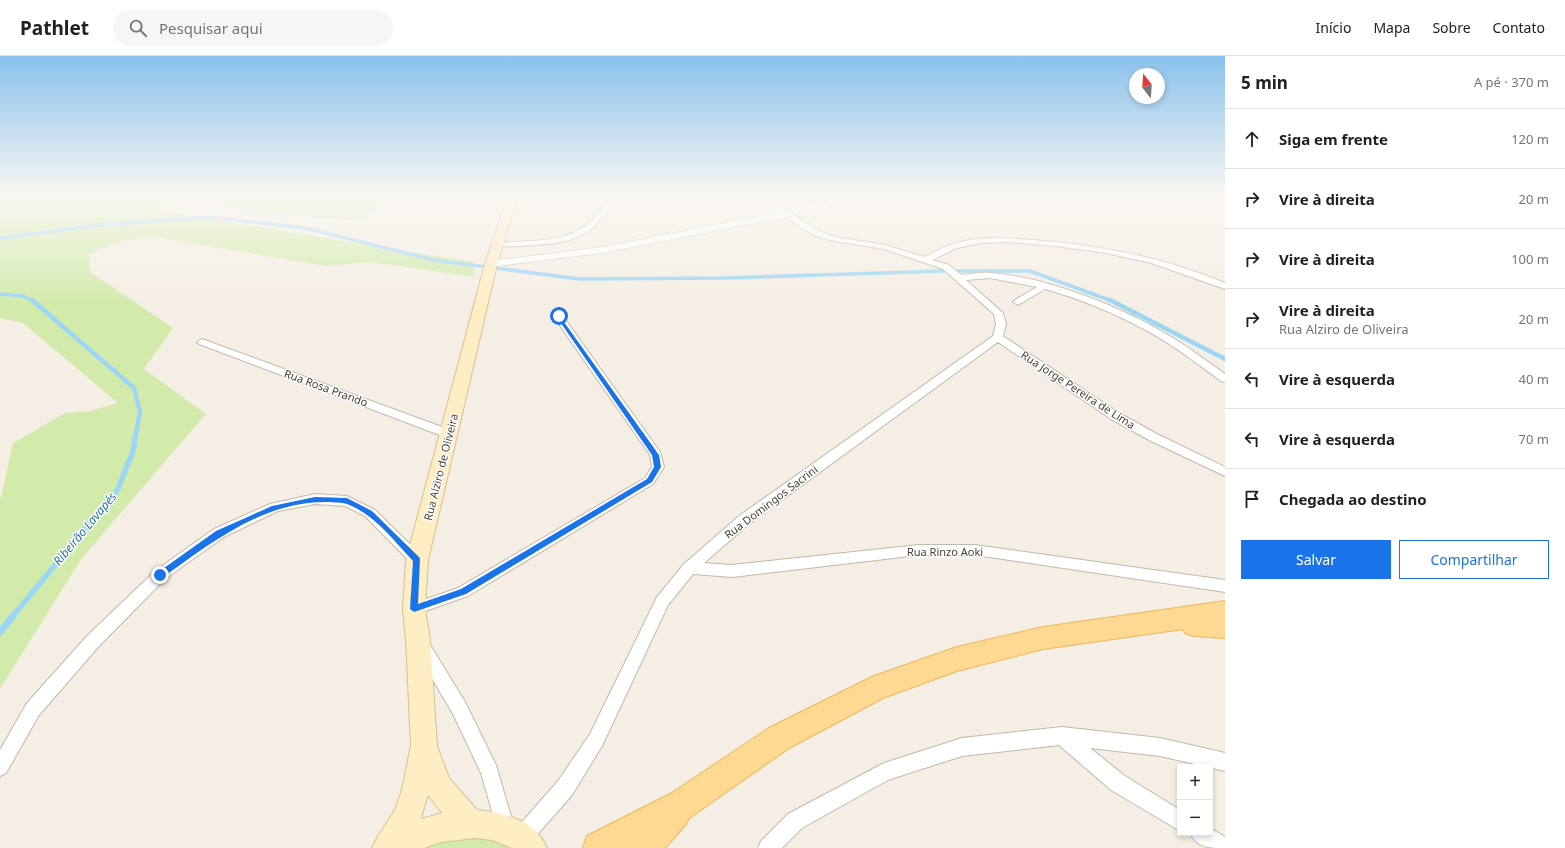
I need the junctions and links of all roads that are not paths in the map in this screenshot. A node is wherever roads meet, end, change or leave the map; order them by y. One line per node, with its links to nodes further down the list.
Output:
1 (502, 232): 5 (main road, Rua Alziro de Oliveira)
2 (582, 232): 5 (street)
3 (674, 232): 7 (street)
4 (815, 232): 6 (street)
5 (498, 245): 7 (main road, Rua Alziro de Oliveira)
6 (926, 260): 8 (street); 10 (street)
7 (490, 267): 16 (main road, Rua Alziro de Oliveira)
8 (960, 278): 9 (street); 13 (street)
9 (1044, 286): 11 (street); 15 (street)
10 (1225, 286)
11 (1018, 302)
12 (559, 316): 21 (street)
13 (998, 337): 17 (street, Rua Jorge Pereira de Lima); 19 (street, Rua Domingos Sacrini)
14 (202, 342): 16 (street, Rua Rosa Prando)
15 (1225, 379)
16 (450, 434): 18 (main road, Rua Alziro de Oliveira)
17 (1225, 472)
18 (417, 560): 21 (main road, Rua Alziro de Oliveira); 29 (street)
19 (689, 568): 20 (street, Rua Rinzo Aoki); 34 (street, Rua Domingos Sacrini)
20 (1225, 586)
21 (414, 609): 25 (main road, Rua Alziro de Oliveira)
22 (1225, 612): 23 (main road)
23 (1152, 623): 24 (main road); 30 (main road)
24 (1225, 627)
25 (418, 640): 27 (main road, Rua Alziro de Oliveira); 34 (street)
26 (1062, 736): 28 (street); 31 (street); 39 (street)
27 (424, 745): 32 (main road, Rua Alziro de Oliveira); 35 (main road, Rua Alziro de Oliveira)
28 (1225, 762)
29 (0, 767)
30 (683, 804): 37 (main road); 38 (main road)
31 (1177, 819)
32 (470, 823): 34 (main road); 36 (main road)
33 (1205, 836): 40 (street)
34 (520, 838)
35 (387, 848)
36 (398, 848)
37 (599, 848)
38 (644, 848)
39 (768, 848)
40 (1224, 848)

